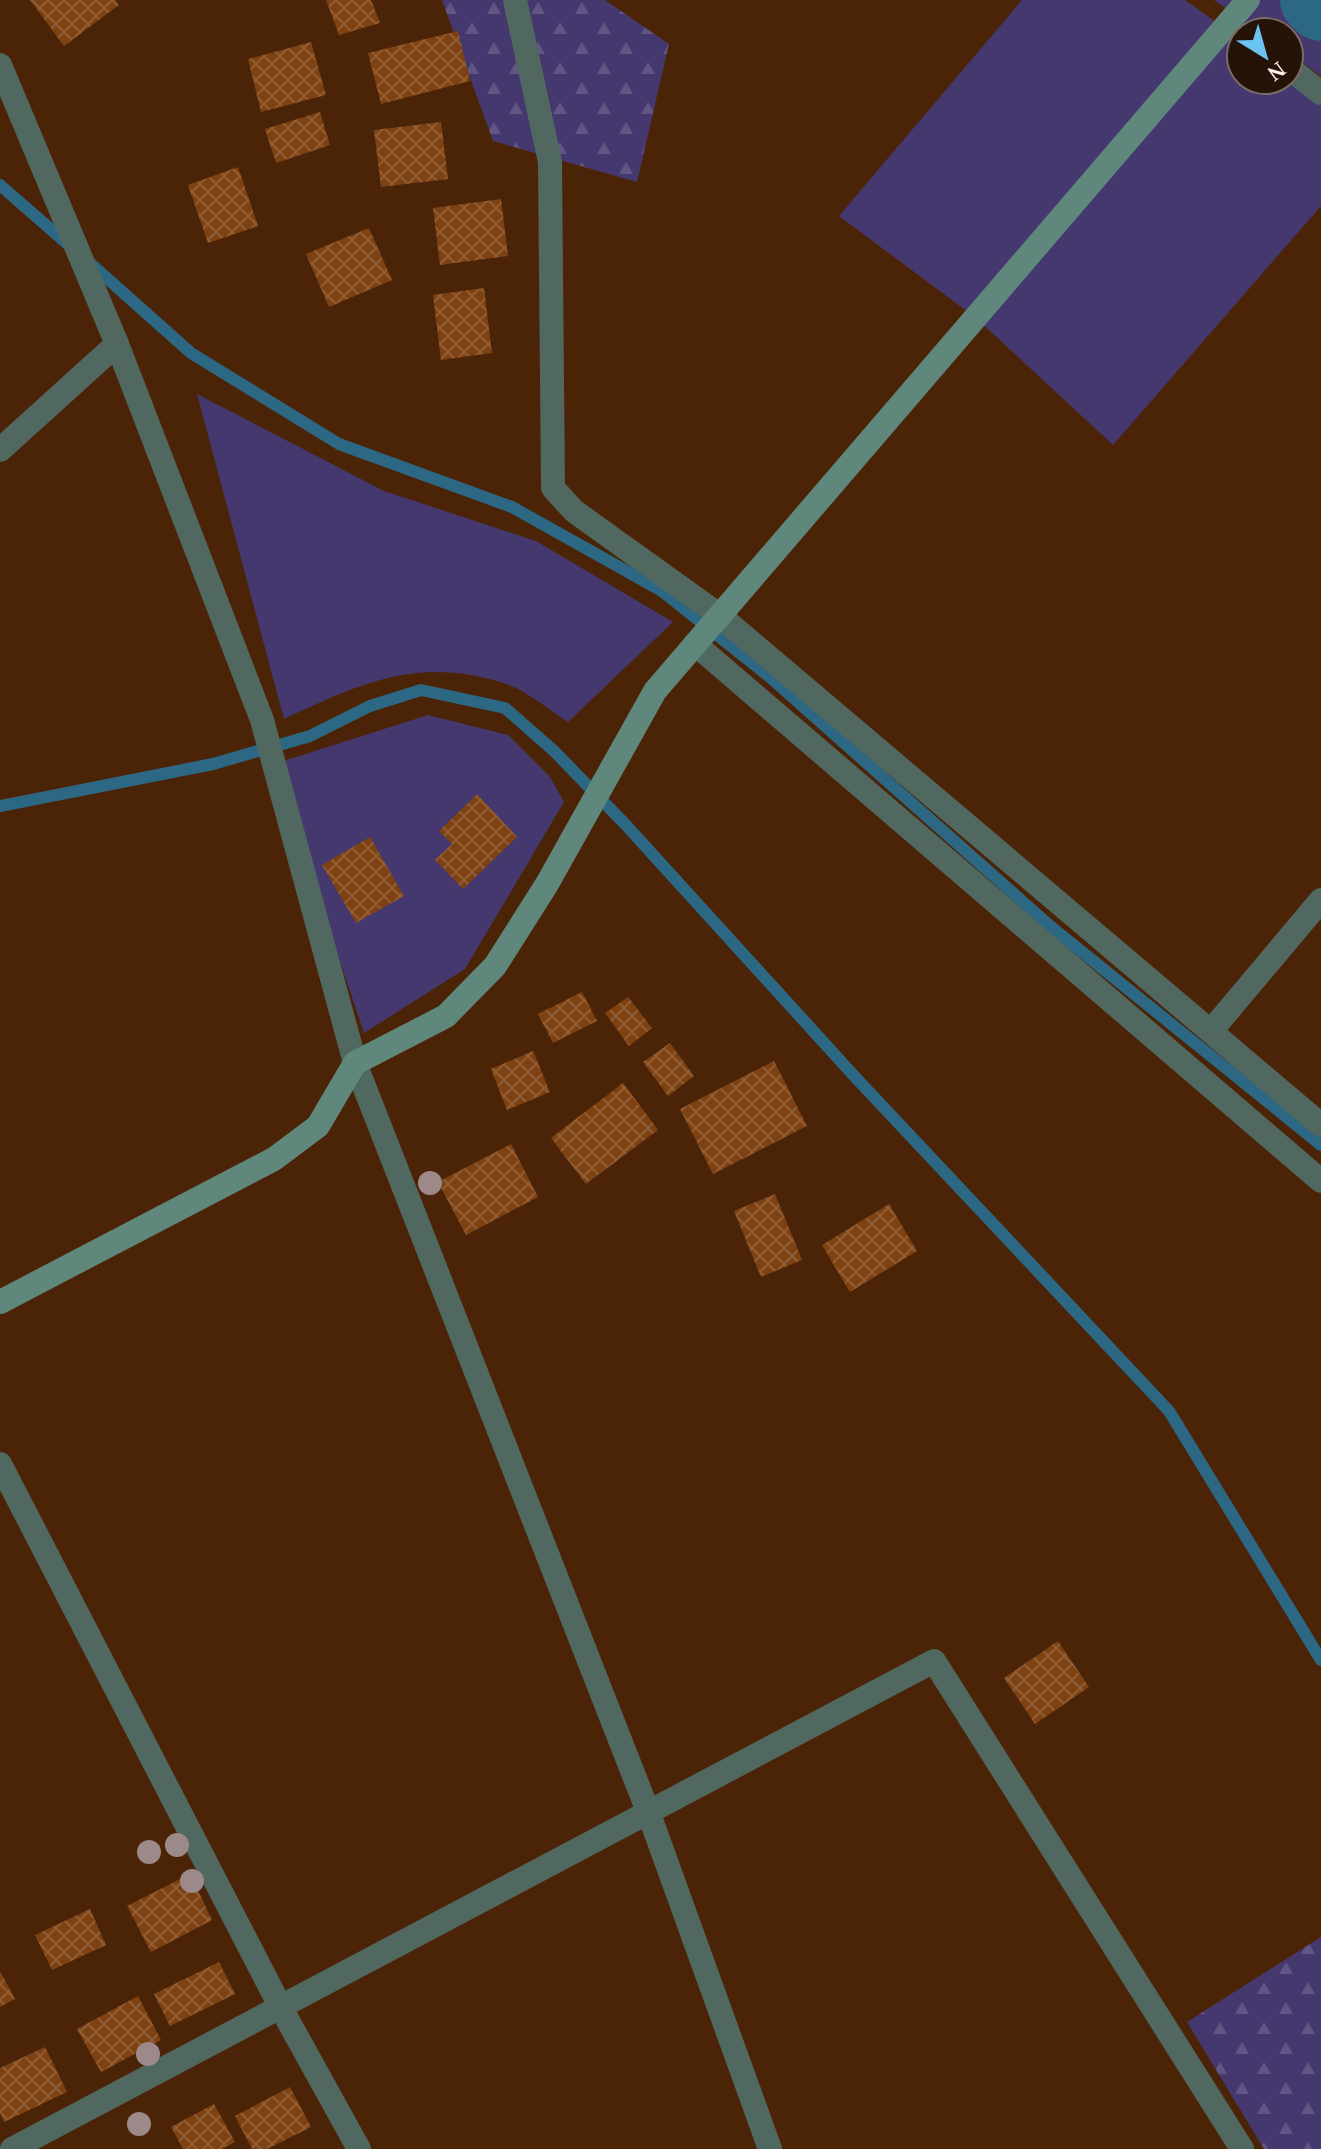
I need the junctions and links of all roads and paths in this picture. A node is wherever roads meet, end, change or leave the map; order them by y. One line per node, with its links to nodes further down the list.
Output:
1 (515, 0): 8 (street)
2 (1225, 42): 8 (street)
3 (0, 65): 6 (street)
4 (1305, 80): 5 (street)
5 (1321, 93)
6 (117, 344): 7 (street); 12 (street)
7 (0, 450)
8 (719, 615): 9 (street); 11 (street)
9 (695, 644): 12 (street); 14 (street)
10 (1321, 900): 11 (street)
11 (1211, 1031): 13 (street)
12 (355, 1063): 15 (street); 17 (street)
13 (1321, 1125)
14 (1321, 1181)
15 (0, 1302)
16 (0, 1464): 18 (street)
17 (649, 1814): 18 (street); 21 (street); 22 (street)
18 (281, 2008): 19 (street); 20 (street)
19 (12, 2149)
20 (359, 2149)
21 (770, 2149)
22 (1242, 2149)

